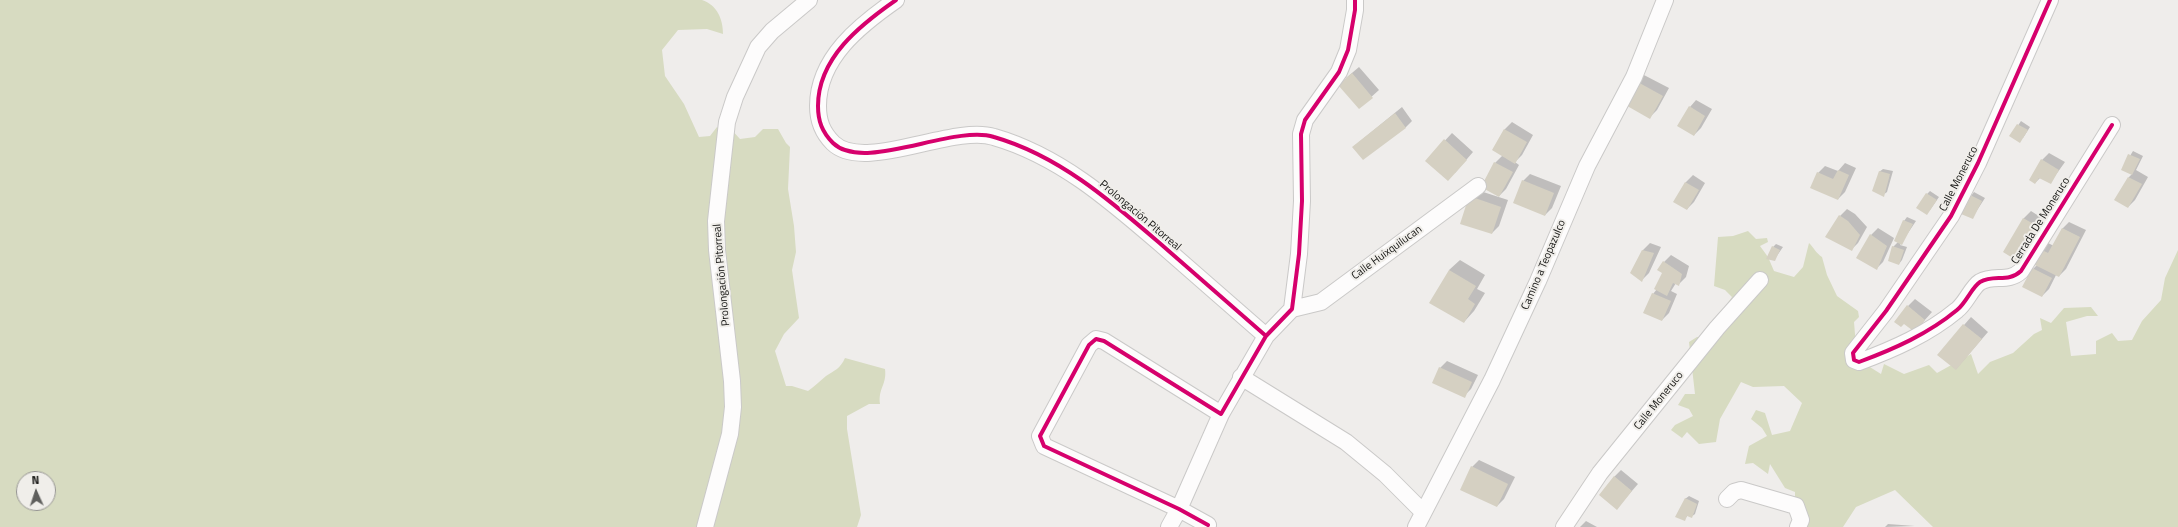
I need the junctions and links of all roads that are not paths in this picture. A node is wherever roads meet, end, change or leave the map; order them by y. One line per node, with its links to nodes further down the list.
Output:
1 (809, 0): 18 (street, Prolongación Pitorreal)
2 (896, 0): 10 (street, Prolongación Pitorreal)
3 (1355, 0): 9 (street)
4 (1665, 0): 16 (street, Camino a Teopazulco)
5 (2050, 0): 11 (street, Calle Moneruco)
6 (2112, 125): 11 (street, Cerrada De Moneruco)
7 (1478, 186): 9 (street, Calle Huixquilucan)
8 (1760, 280): 21 (street, Calle Moneruco)
9 (1292, 309): 10 (street)
10 (1266, 336): 12 (street)
11 (1856, 349)
12 (1241, 377): 13 (street); 16 (street)
13 (1217, 412): 15 (street); 15 (street)
14 (1727, 499): 22 (street)
15 (1179, 509): 17 (street); 19 (street)
16 (1422, 511): 20 (street, Camino a Teopazulco)
17 (1208, 525)
18 (705, 527)
19 (1169, 527)
20 (1416, 527)
21 (1564, 527)
22 (1798, 527)

